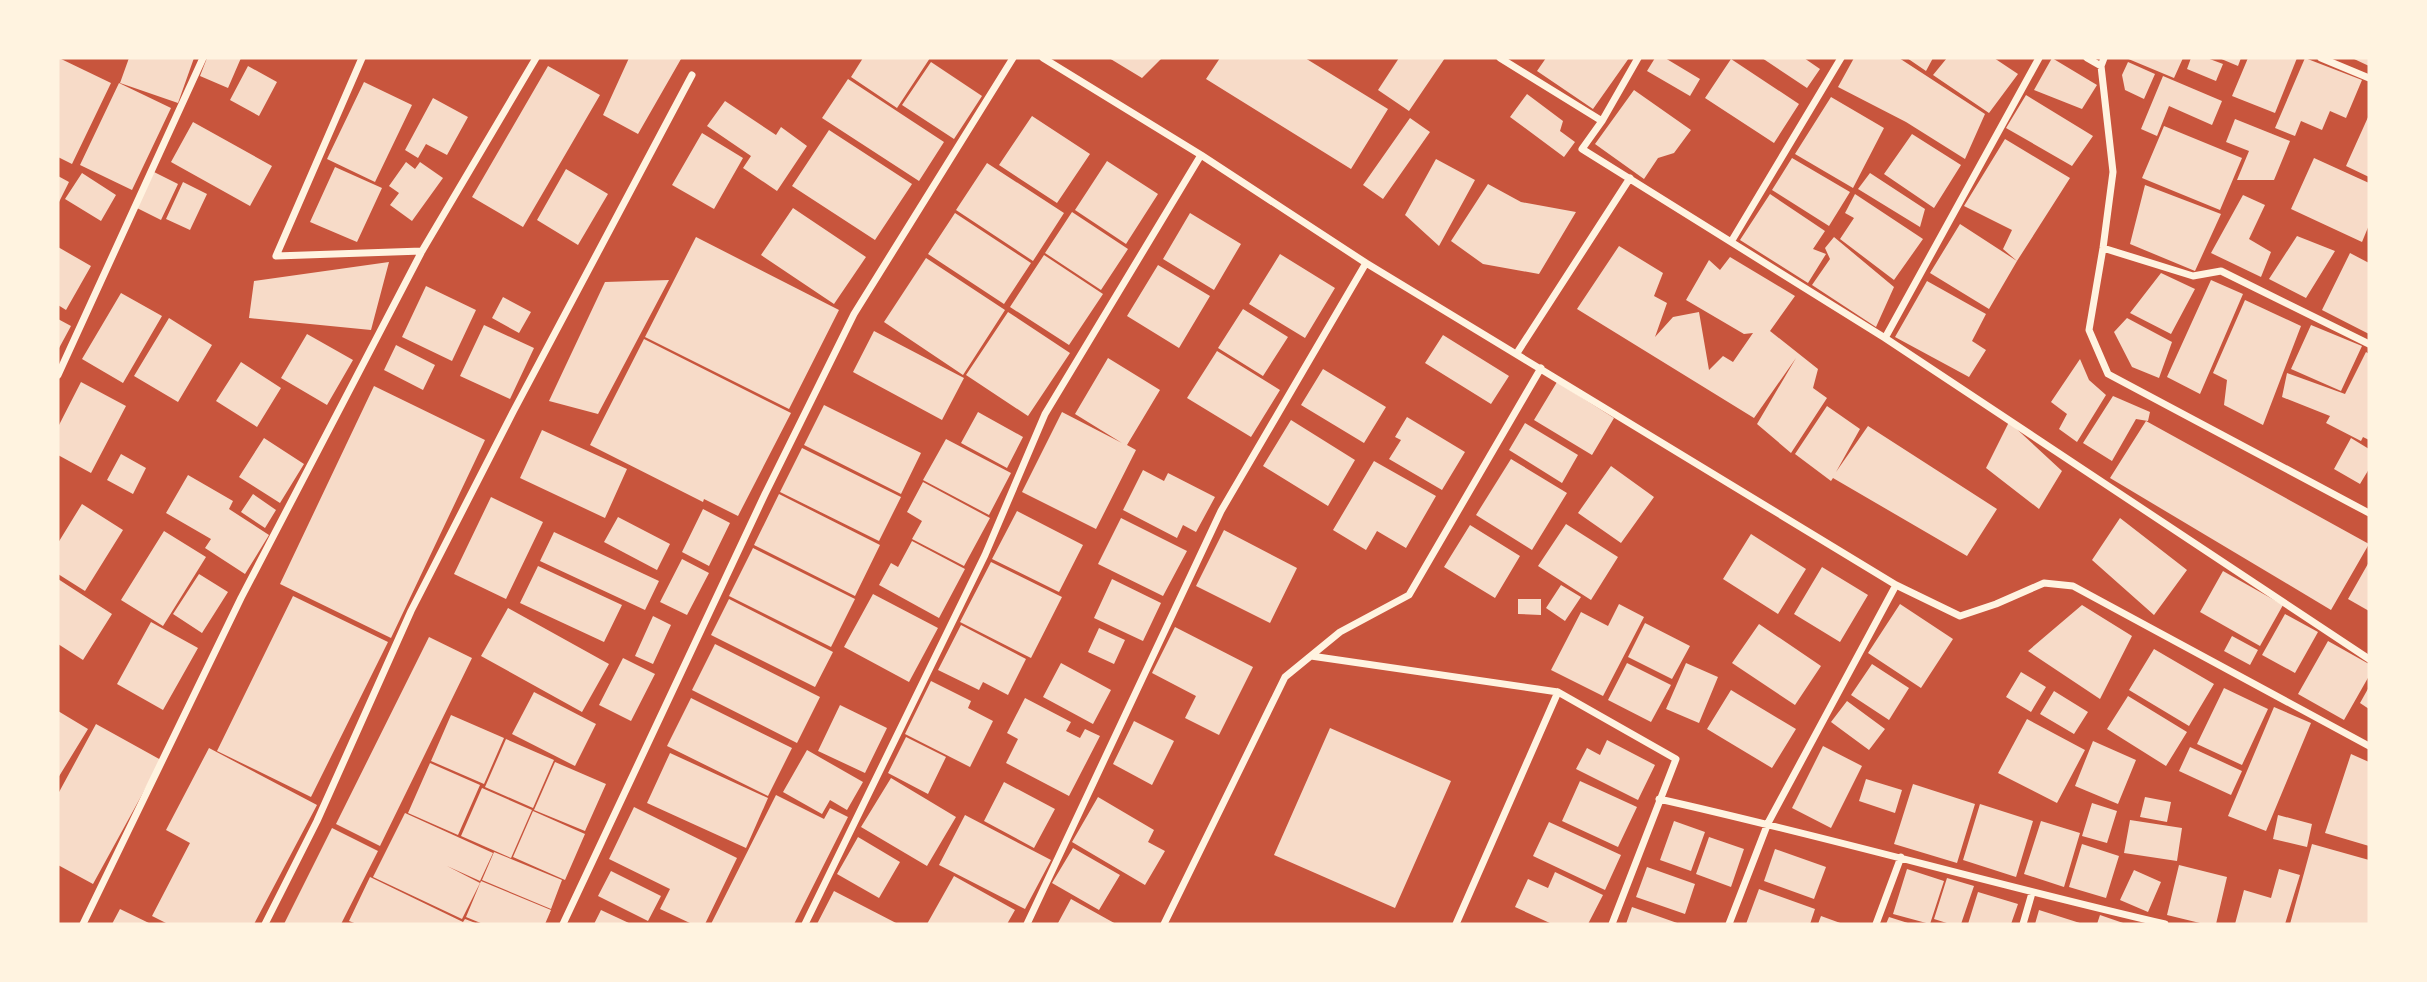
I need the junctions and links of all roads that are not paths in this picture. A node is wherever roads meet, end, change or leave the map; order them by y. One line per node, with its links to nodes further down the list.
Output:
1 (203, 58): 26 (street)
2 (362, 58): 20 (street)
3 (536, 58): 20 (street)
4 (1013, 58): 39 (street)
5 (1043, 58): 16 (street)
6 (1500, 58): 15 (street)
7 (1637, 58): 15 (street)
8 (1841, 58): 18 (street)
9 (2039, 58): 22 (street)
10 (2087, 58): 12 (street)
11 (2321, 58): 14 (street)
12 (2103, 62): 19 (street)
13 (692, 75): 38 (street)
14 (2369, 78)
15 (1602, 121): 17 (street)
16 (1201, 155): 21 (street); 40 (street)
17 (1630, 178): 18 (street); 24 (street)
18 (1731, 242): 22 (street)
19 (2103, 248): 23 (street); 27 (street)
20 (422, 251): 37 (street)
21 (1366, 263): 24 (street); 41 (street)
22 (1885, 338): 30 (street)
23 (2369, 344)
24 (1517, 354): 25 (street)
25 (1541, 368): 28 (street); 29 (street)
26 (58, 375)
27 (2369, 513)
28 (1896, 585): 32 (street); 34 (street)
29 (1311, 656): 31 (street); 42 (street)
30 (2369, 659)
31 (1558, 692): 33 (street); 43 (street)
32 (2369, 746)
33 (1659, 799): 34 (street); 44 (street)
34 (1768, 823): 35 (street); 45 (street)
35 (1901, 857): 36 (street); 46 (street)
36 (2032, 893): 47 (street); 48 (street)
37 (83, 924)
38 (265, 924)
39 (563, 924)
40 (805, 924)
41 (1027, 924)
42 (1164, 924)
43 (1456, 924)
44 (1612, 924)
45 (1729, 924)
46 (1876, 924)
47 (2023, 924)
48 (2165, 924)

